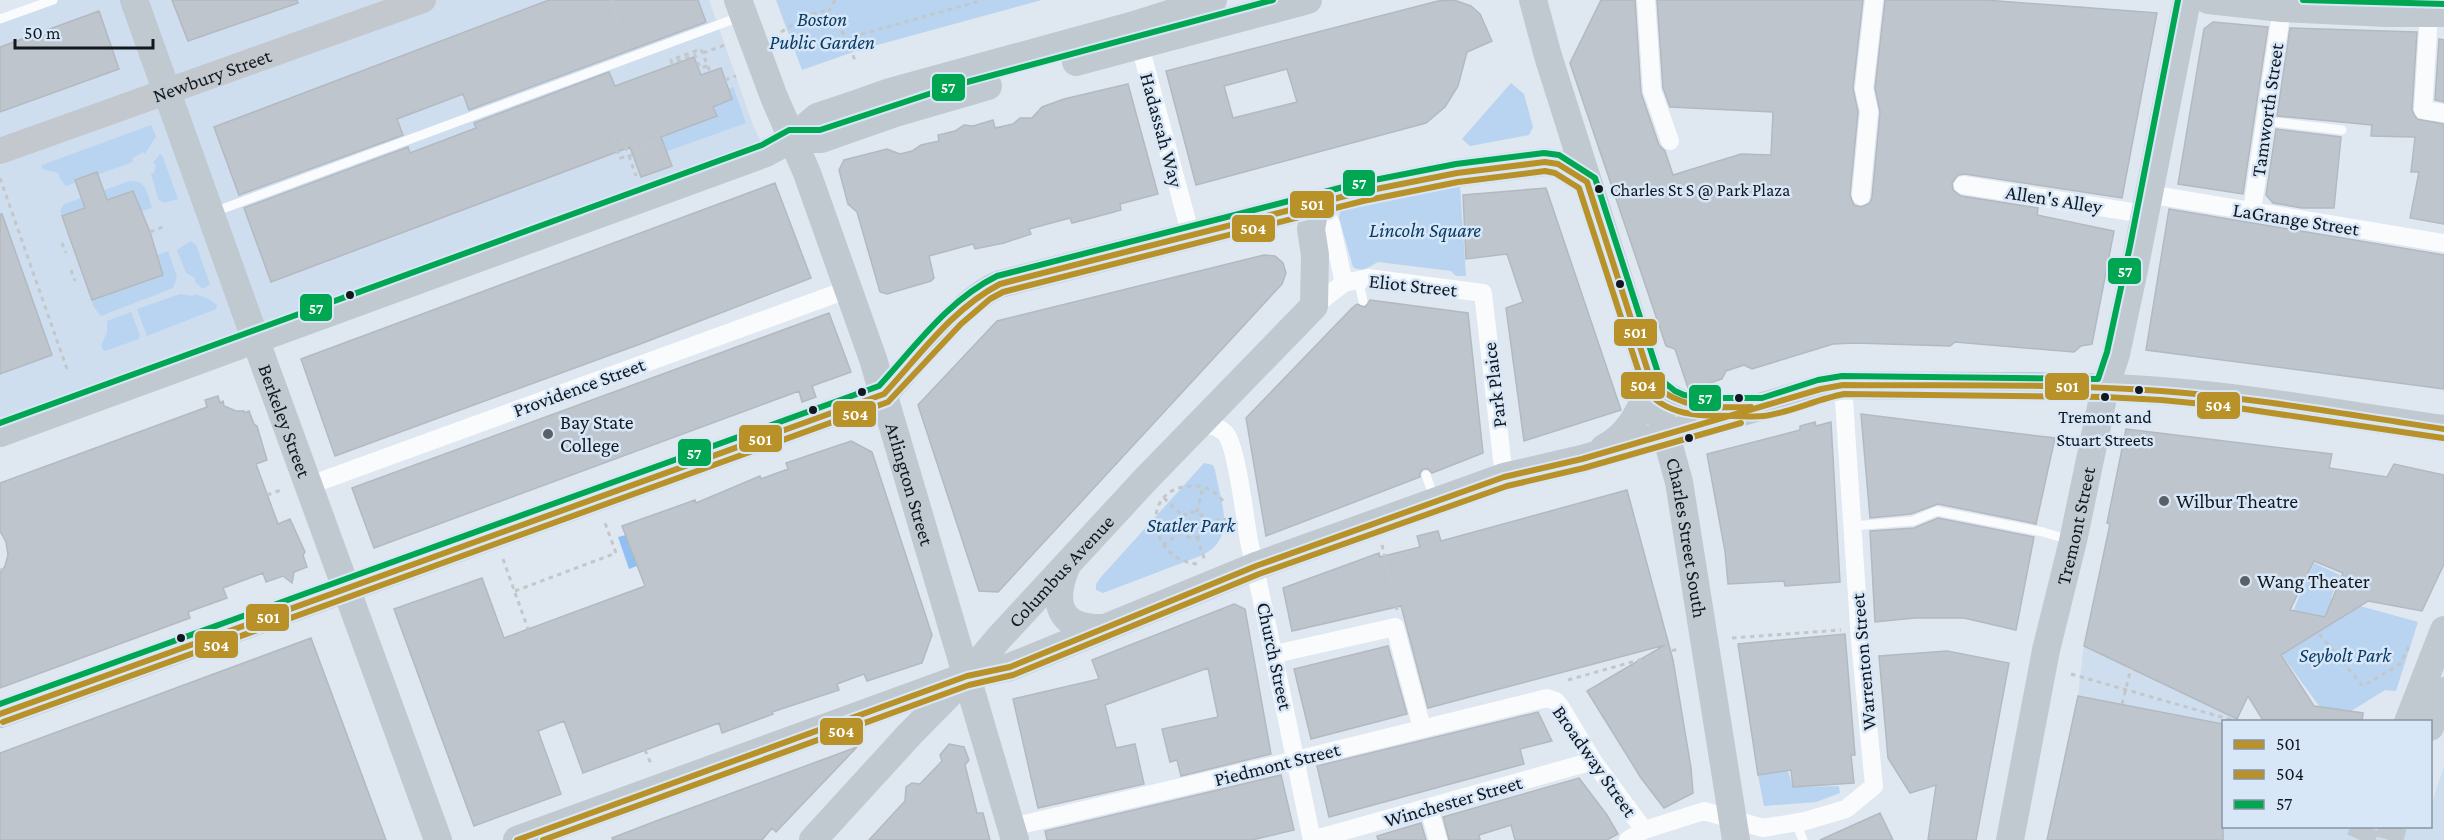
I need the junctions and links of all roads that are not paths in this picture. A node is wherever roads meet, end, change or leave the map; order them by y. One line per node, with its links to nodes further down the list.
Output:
1 (53, 0): 16 (lane)
2 (134, 0): 18 (main road, Berkeley Street)
3 (423, 0): 18 (main road, Newbury Street)
4 (1213, 0): 17 (main road)
5 (1308, 0): 17 (main road)
6 (1533, 0): 25 (main road, Charles Street South)
7 (1646, 0): 23 (street)
8 (1874, 0): 27 (street)
9 (2187, 0): 29 (main road, Tremont Street)
10 (2208, 0): 14 (main road)
11 (2336, 5): 12 (main road); 14 (main road)
12 (2368, 6): 15 (main road)
13 (741, 8): 22 (main road, Arlington Street); 31 (lane)
14 (2282, 8): 20 (street, Tamworth Street)
15 (2436, 13): 19 (street)
16 (0, 19)
17 (1137, 35): 22 (main road); 32 (street, Hadassah Way)
18 (167, 90): 24 (main road, Newbury Street); 31 (main road, Berkeley Street)
19 (2444, 113)
20 (2266, 121): 21 (lane); 30 (street, Tamworth Street)
21 (2342, 130)
22 (792, 139): 35 (main road, Arlington Street); 39 (main road)
23 (1670, 141)
24 (0, 151)
25 (1587, 182): 28 (main road); 40 (main road, Charles Street South)
26 (1963, 185): 29 (street, Allen's Alley)
27 (1861, 196)
28 (1316, 203): 32 (main road); 34 (street); 38 (main road)
29 (2146, 204): 30 (street, LaGrange Street); 42 (main road, Tremont Street)
30 (2252, 211): 33 (street, LaGrange Street)
31 (211, 213): 39 (main road, Berkeley Street)
32 (1191, 236): 43 (main road)
33 (2444, 243)
34 (1351, 281): 36 (street, Eliot Street); 37 (lane); 38 (street, Columbus Avenue)
35 (849, 289): 43 (main road, Arlington Street); 51 (street, Providence Street)
36 (1483, 293): 50 (street, Park Plaice)
37 (1364, 302)
38 (1314, 306): 45 (main road, Columbus Avenue)
39 (255, 339): 47 (main road); 51 (main road, Berkeley Street)
40 (1652, 384): 44 (main road); 48 (main road, Charles Street South); 49 (main road)
41 (1843, 385): 42 (main road); 44 (main road); 52 (street, Warrenton Street)
42 (2105, 388): 46 (main road); 53 (main road, Tremont Street)
43 (884, 394): 56 (main road); 60 (main road, Arlington Street)
44 (1763, 407): 48 (main road)
45 (1197, 425): 54 (street, Church Street); 55 (main road, Columbus Avenue)
46 (2444, 429)
47 (0, 433)
48 (1666, 435): 49 (main road); 68 (main road, Charles Street South)
49 (1582, 459): 50 (main road)
50 (1504, 477): 54 (main road)
51 (310, 485): 56 (main road, Berkeley Street)
52 (1852, 526): 53 (lane); 70 (street, Warrenton Street)
53 (2073, 541): 78 (main road, Tremont Street)
54 (1256, 566): 57 (main road); 59 (street, Church Street)
55 (1066, 567): 57 (main road); 60 (main road, Columbus Avenue)
56 (346, 590): 63 (main road); 72 (main road, Berkeley Street)
57 (1103, 628): 60 (main road)
58 (2444, 630): 62 (main road)
59 (1275, 654): 64 (street); 65 (street, Church Street)
60 (968, 676): 71 (main road, Arlington Street); 73 (main road); 74 (main road, Columbus Avenue)
61 (1542, 698): 64 (street, Piedmont Street); 66 (street, Broadway Street)
62 (2428, 708)
63 (0, 714)
64 (1422, 728): 65 (street, Piedmont Street)
65 (1296, 760): 71 (street, Piedmont Street); 75 (street, Church Street)
66 (1593, 761): 67 (street, Winchester Street); 69 (street, Broadway Street)
67 (1429, 809): 75 (street, Winchester Street); 76 (street)
68 (1734, 829): 69 (street, Warrenton Street); 70 (street, Warrenton Street)
69 (1644, 830): 77 (street, Warrenton Street)
70 (1799, 832)
71 (1013, 834)
72 (438, 840)
73 (517, 840)
74 (813, 840)
75 (1312, 840)
76 (1438, 840)
77 (1628, 840)
78 (2010, 840)

